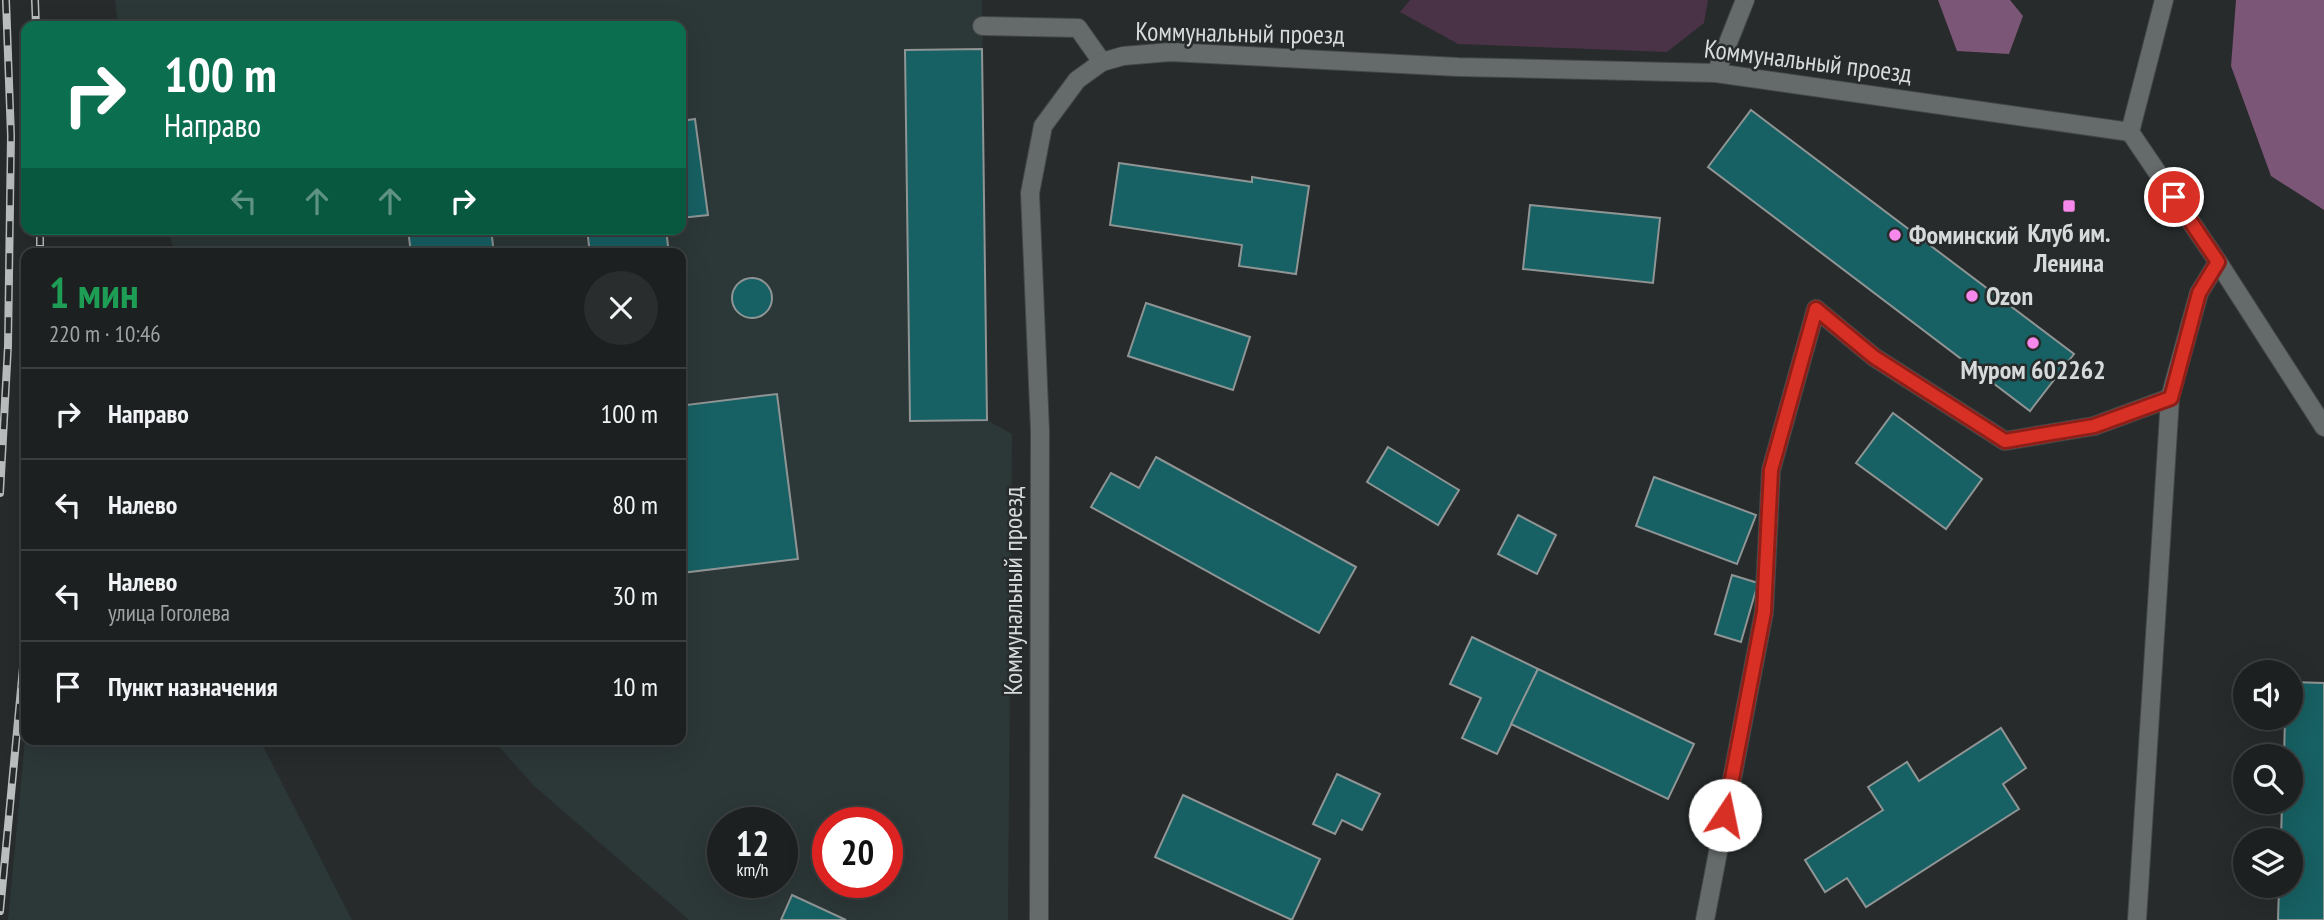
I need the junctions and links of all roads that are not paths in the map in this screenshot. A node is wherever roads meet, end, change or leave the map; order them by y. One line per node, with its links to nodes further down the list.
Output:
1 (1745, 0): 5 (street)
2 (2164, 0): 6 (street)
3 (982, 26): 4 (street)
4 (1102, 62): 5 (street, Коммунальный проезд); 10 (street, Коммунальный проезд)
5 (1716, 73): 6 (street, Коммунальный проезд)
6 (2130, 132): 7 (street)
7 (2218, 262): 8 (street); 9 (street)
8 (2171, 398): 11 (street); 12 (street)
9 (2324, 427)
10 (1039, 920)
11 (1705, 920)
12 (2137, 920)

